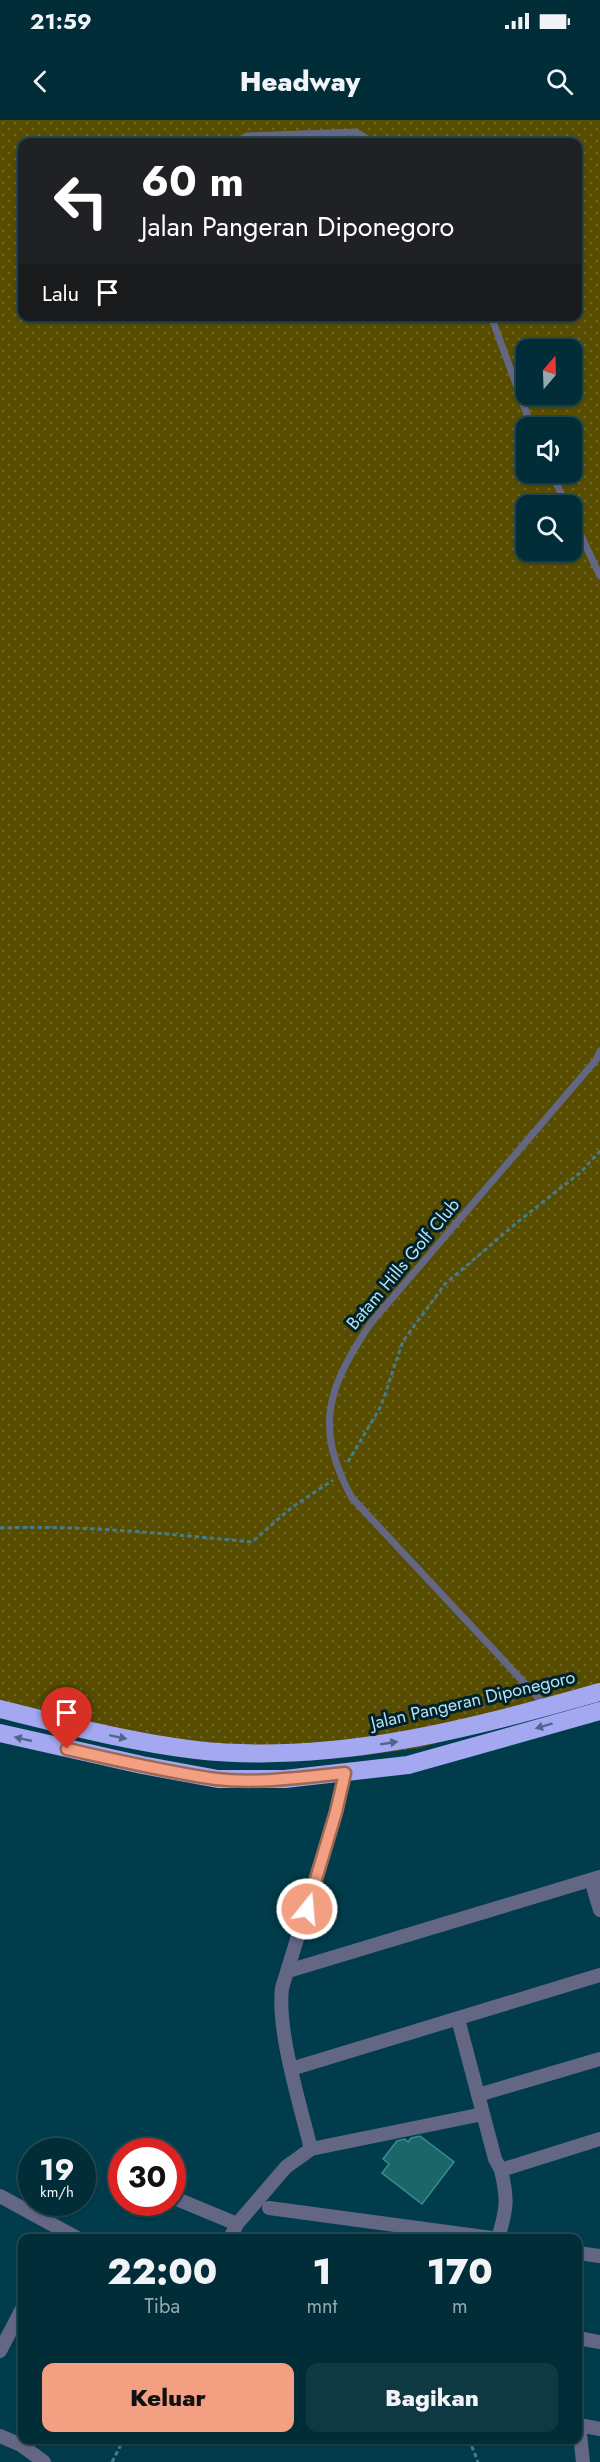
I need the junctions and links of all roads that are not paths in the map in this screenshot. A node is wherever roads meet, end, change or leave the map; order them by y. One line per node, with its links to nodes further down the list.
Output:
1 (243, 138): 2 (lane)
2 (366, 138)
3 (492, 321): 4 (lane)
4 (528, 417)
5 (582, 537): 6 (lane)
6 (600, 576)
7 (600, 1051): 9 (lane, Batam Hills Golf Club)
8 (600, 1692): 9 (highway, Jalan Pangeran Diponegoro)
9 (547, 1707): 10 (highway, Jalan Pangeran Diponegoro, one-way to 9)
10 (0, 1709)
11 (600, 1711): 13 (highway, one-way to 13)
12 (0, 1733): 13 (highway, one-way to 12)
13 (345, 1773): 16 (street)
14 (596, 1878): 15 (street); 16 (street)
15 (600, 1910)
16 (288, 1971): 20 (street)
17 (600, 1975): 18 (street)
18 (458, 2019): 20 (street); 21 (street)
19 (600, 2059): 21 (street)
20 (291, 2069): 24 (street)
21 (478, 2095): 22 (street)
22 (483, 2114): 24 (street); 25 (street)
23 (600, 2139): 25 (street)
24 (311, 2149): 29 (street)
25 (501, 2170): 33 (street)
26 (0, 2196): 30 (street)
27 (186, 2204): 29 (street)
28 (269, 2208): 32 (street)
29 (237, 2224): 31 (street)
30 (65, 2234)
31 (232, 2234)
32 (462, 2234)
33 (499, 2234)
34 (582, 2254): 35 (street)
35 (600, 2256)
36 (18, 2316): 39 (street)
37 (582, 2339): 38 (street)
38 (600, 2342)
39 (0, 2350)
40 (582, 2425): 41 (street)
41 (600, 2428)
42 (0, 2436): 43 (street)
43 (18, 2441)
44 (24, 2444): 46 (street)
45 (581, 2444): 47 (street)
46 (44, 2462)
47 (583, 2462)

